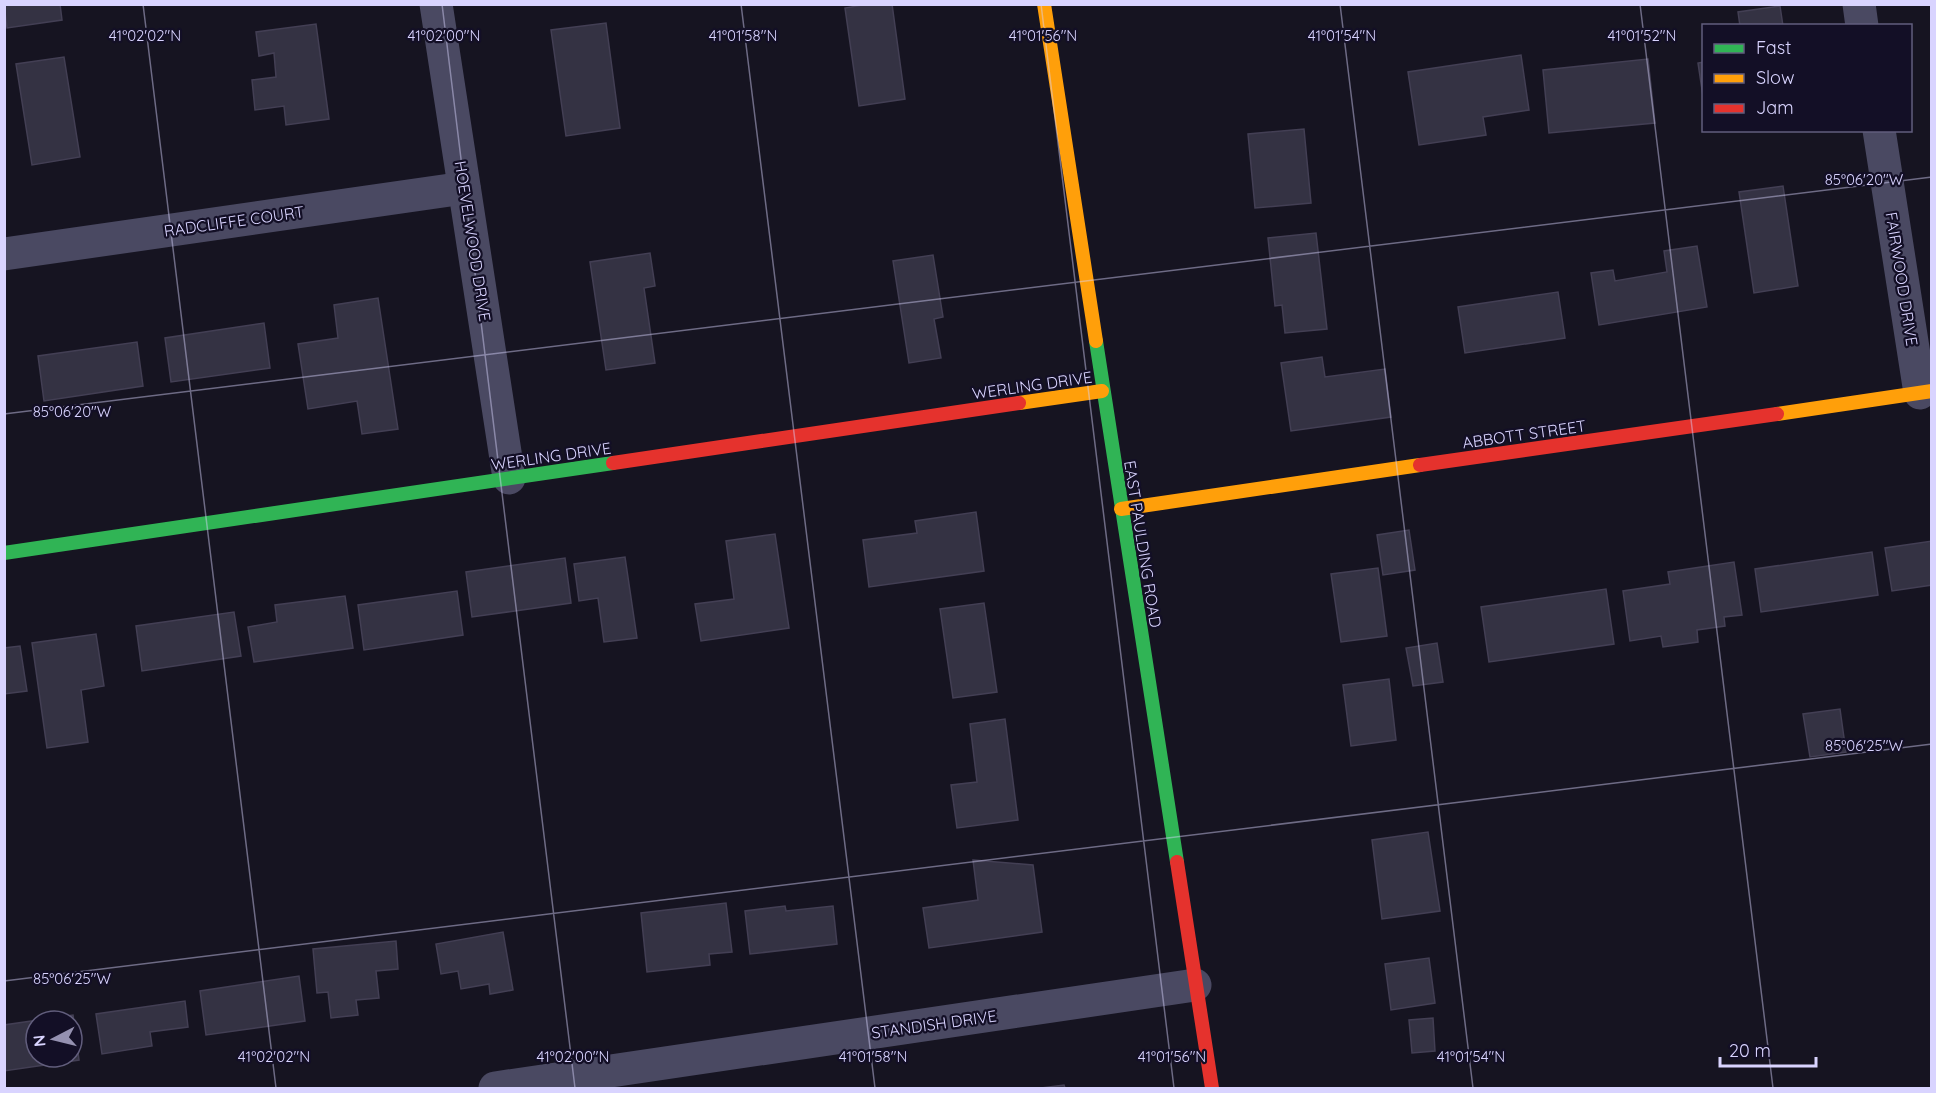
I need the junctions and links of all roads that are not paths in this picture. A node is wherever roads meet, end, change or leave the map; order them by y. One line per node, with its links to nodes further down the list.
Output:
1 (436, 4): 6 (street, HOEVELWOOD DRIVE)
2 (1044, 4): 8 (street, EAST PAULDING ROAD)
3 (1859, 4): 4 (street)
4 (1862, 24)
5 (1879, 132): 9 (street, FAIRWOOD DRIVE)
6 (464, 188): 7 (street, RADCLIFFE COURT); 10 (street, HOEVELWOOD DRIVE)
7 (4, 254)
8 (1102, 391): 10 (street, WERLING DRIVE); 11 (street, EAST PAULDING ROAD)
9 (1926, 392): 11 (street, ABBOTT STREET)
10 (509, 478): 12 (street, WERLING DRIVE)
11 (1121, 508): 13 (street, EAST PAULDING ROAD)
12 (4, 553)
13 (1195, 986): 14 (street, STANDISH DRIVE); 15 (street, EAST PAULDING ROAD)
14 (495, 1089)
15 (1212, 1089)

